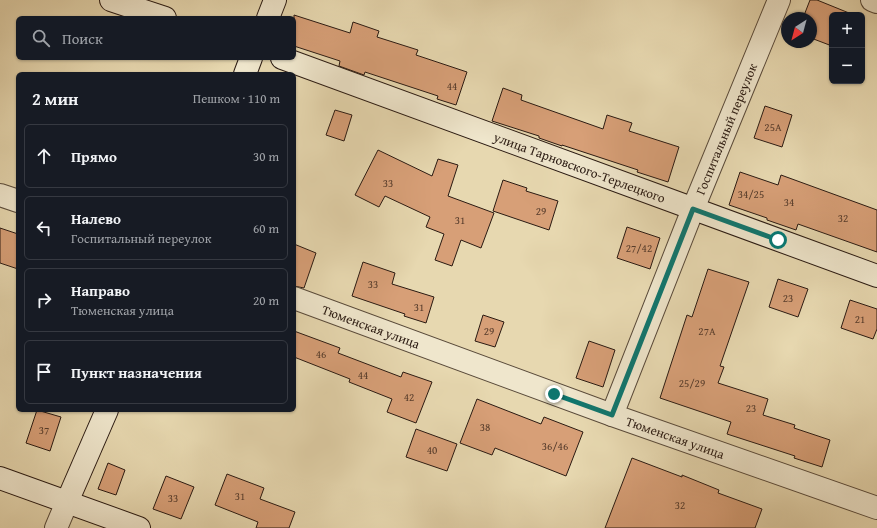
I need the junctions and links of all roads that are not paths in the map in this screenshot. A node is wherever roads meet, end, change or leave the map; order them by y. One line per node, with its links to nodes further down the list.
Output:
1 (111, 0): 6 (street)
2 (275, 0): 7 (street)
3 (779, 0): 13 (street, Госпитальный переулок)
4 (872, 0): 5 (street)
5 (877, 2)
6 (159, 16)
7 (269, 16)
8 (250, 60): 10 (street)
9 (287, 60): 13 (street, улица Тарновского-Терлецкого)
10 (246, 72)
11 (0, 195): 12 (street)
12 (16, 200)
13 (693, 209): 14 (street, улица Тарновского-Терлецкого); 17 (street, Госпитальный переулок)
14 (877, 276)
15 (296, 299): 17 (street, Тюменская улица)
16 (106, 412): 19 (street)
17 (612, 415): 20 (street, Тюменская улица)
18 (0, 478): 19 (street)
19 (67, 502): 21 (street); 22 (street)
20 (877, 508)
21 (56, 528)
22 (139, 528)

